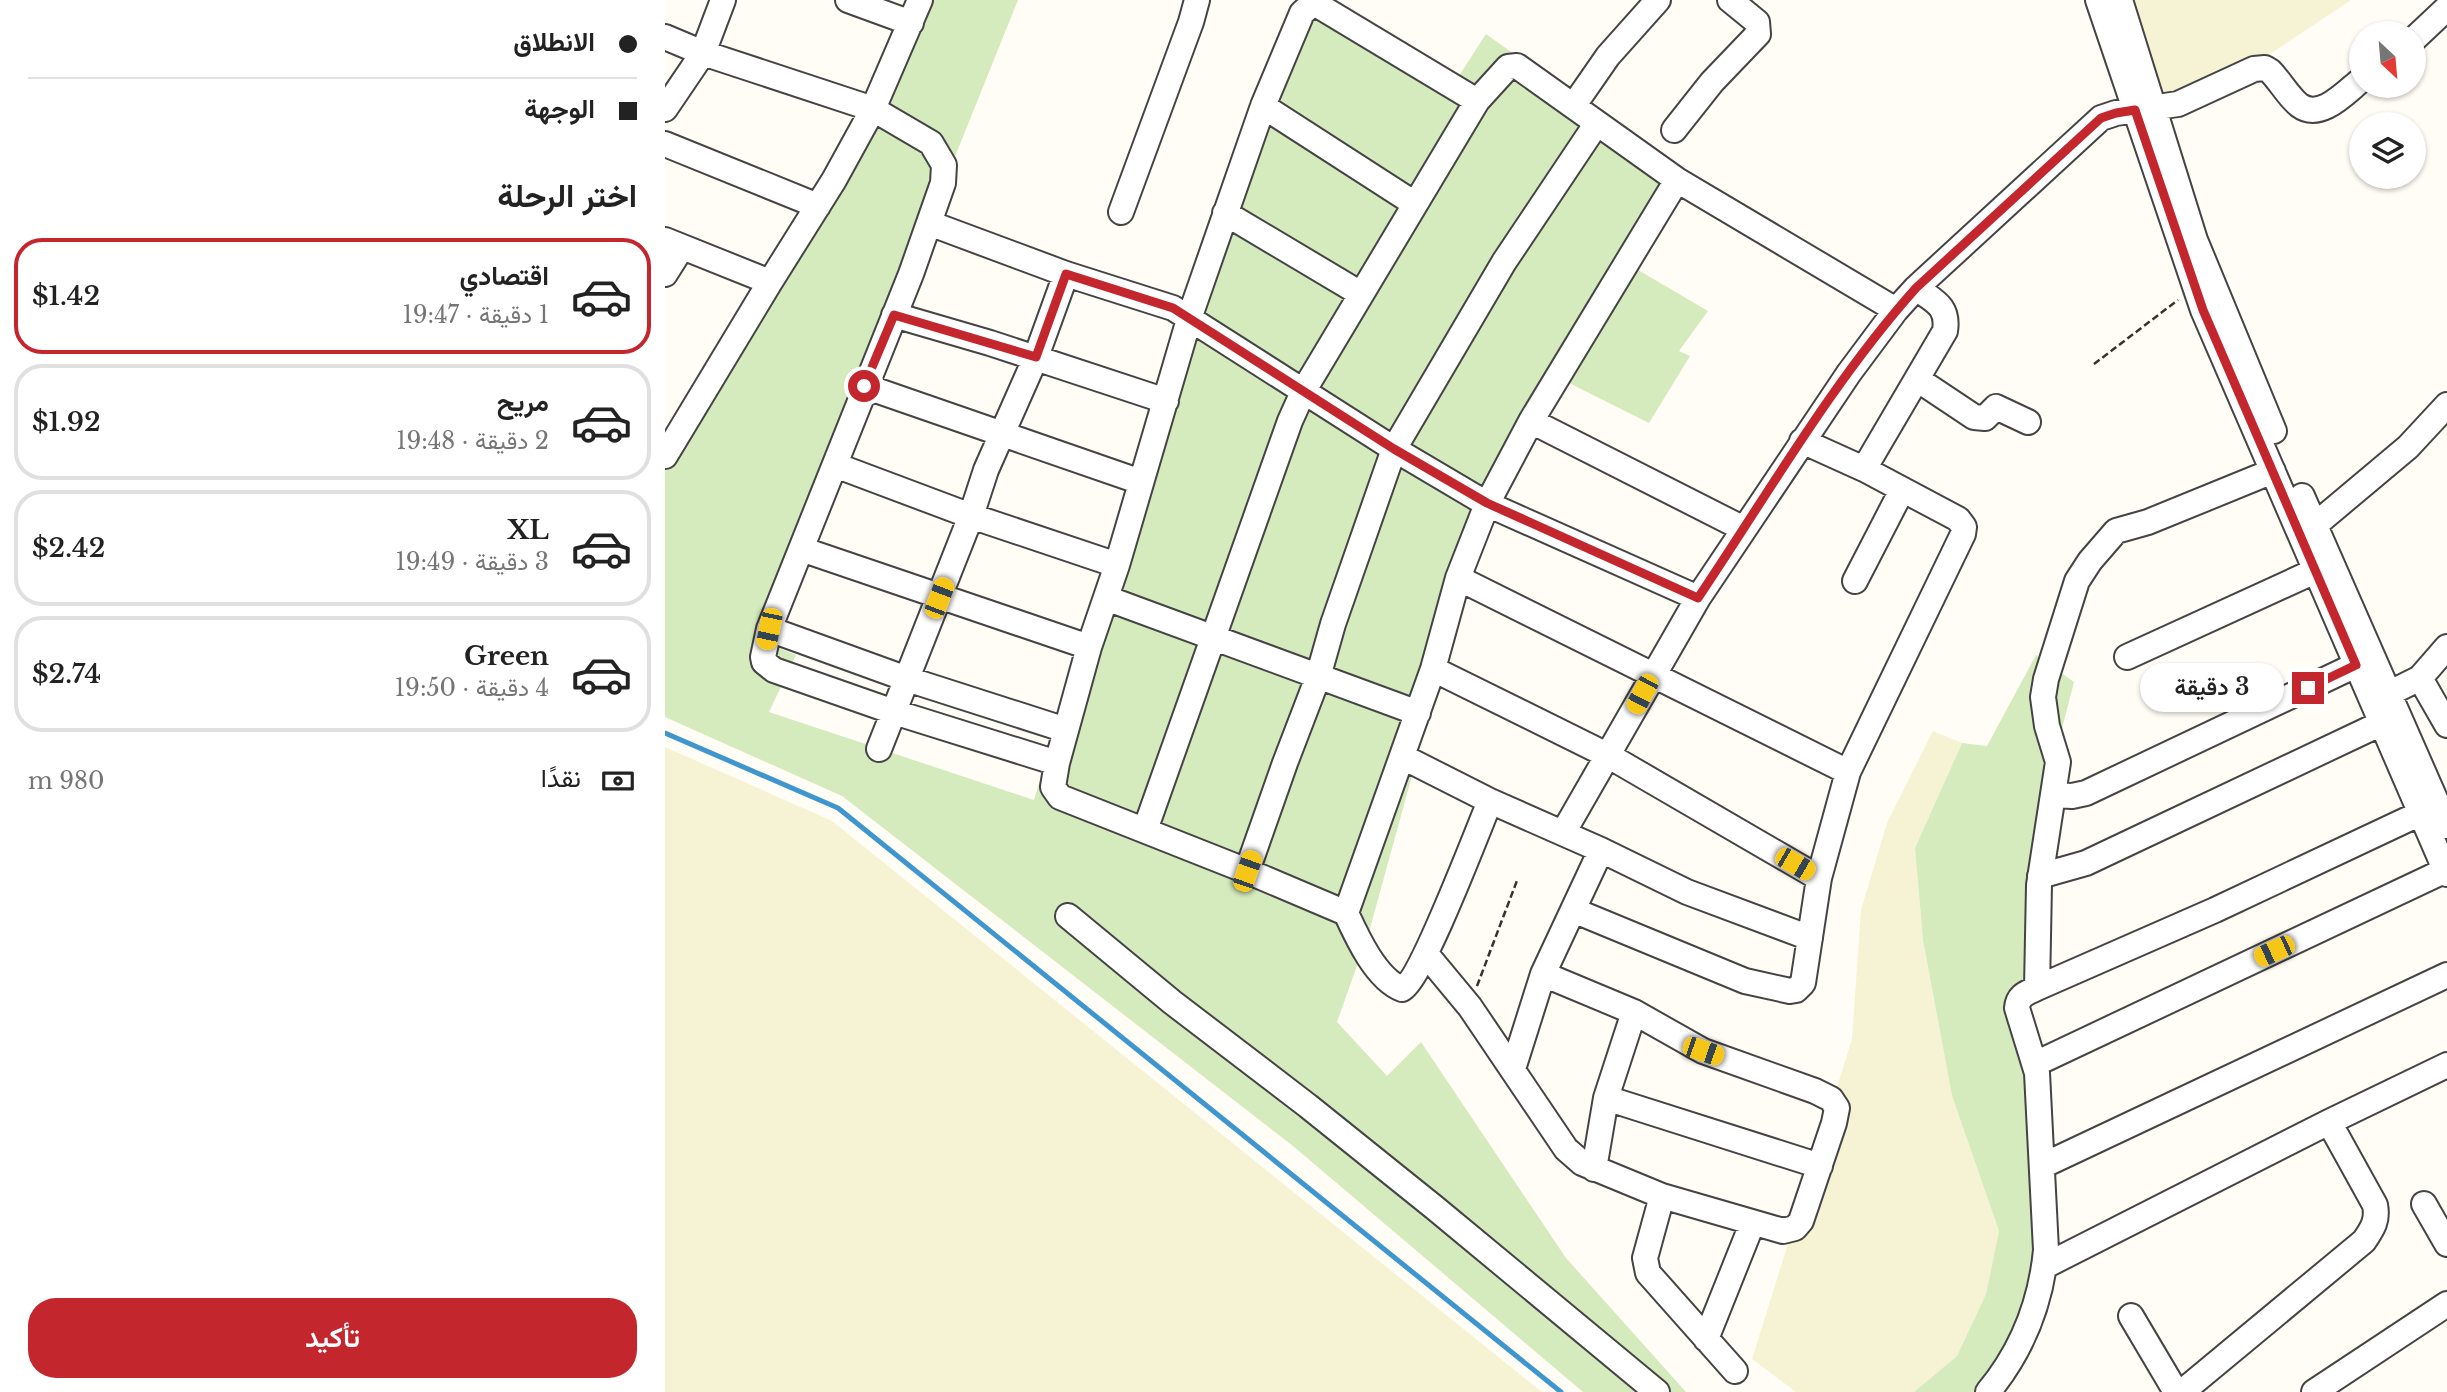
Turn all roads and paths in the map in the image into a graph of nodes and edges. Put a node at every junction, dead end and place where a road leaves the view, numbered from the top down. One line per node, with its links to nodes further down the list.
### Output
1 (723, 0): 14 (street)
2 (848, 0): 11 (street)
3 (920, 0): 11 (street)
4 (1197, 0): 28 (street)
5 (1658, 0): 17 (street)
6 (1730, 0): 23 (street)
7 (2098, 0): 21 (street)
8 (2120, 0): 21 (street)
9 (1320, 3): 16 (street); 18 (street)
10 (2447, 9): 12 (street)
11 (911, 23): 20 (street)
12 (2426, 28)
13 (665, 37): 14 (street)
14 (703, 53): 19 (street); 20 (street)
15 (2349, 89): 21 (street)
16 (1477, 101): 17 (street); 26 (street)
17 (1574, 105): 22 (street)
18 (1263, 106): 26 (street); 29 (street)
19 (665, 109)
20 (873, 109): 27 (street); 30 (street)
21 (2145, 109): 35 (street); 36 (street); 61 (street)
22 (1597, 122): 25 (street); 52 (street)
23 (1674, 130)
24 (665, 145): 27 (street)
25 (1677, 180): 38 (street); 48 (street)
26 (1415, 204): 37 (street)
27 (818, 206): 34 (street)
28 (1121, 212)
29 (1225, 213): 37 (street); 40 (street)
30 (929, 223): 33 (street); 39 (street)
31 (673, 243): 32 (street); 34 (street)
32 (665, 274)
33 (1066, 274): 40 (street); 41 (street)
34 (769, 282): 53 (street)
35 (2194, 287): 42 (path); 56 (street)
36 (1916, 288): 38 (street); 43 (street)
37 (1361, 294): 45 (street)
38 (1896, 310): 51 (street)
39 (894, 315): 41 (street); 44 (street)
40 (1190, 317): 45 (street); 46 (street)
41 (1036, 357): 46 (street); 50 (street)
42 (2094, 364)
43 (1917, 379): 49 (street); 55 (street)
44 (864, 386): 50 (street); 54 (street)
45 (1304, 390): 52 (street); 72 (street)
46 (1166, 401): 57 (street)
47 (2447, 405): 61 (street)
48 (1531, 421): 59 (street); 62 (street)
49 (2028, 422)
50 (1003, 434): 57 (street); 60 (street)
51 (1802, 441): 55 (street); 62 (street)
52 (1394, 449): 59 (street); 79 (street)
53 (665, 456)
54 (835, 465): 60 (street); 63 (street)
55 (1864, 470): 58 (street)
56 (2273, 471): 65 (street); 92 (street)
57 (1141, 482): 64 (street)
58 (1902, 490): 67 (street); 91 (street)
59 (1487, 503): 66 (street); 70 (street)
60 (971, 516): 64 (street); 68 (street)
61 (2315, 525): 82 (street)
62 (1744, 529): 70 (street)
63 (801, 549): 68 (street); 71 (street)
64 (1117, 565): 69 (street)
65 (2315, 570): 75 (street); 76 (street)
66 (1458, 578): 77 (street); 78 (street)
67 (1855, 581)
68 (939, 598): 73 (street); 81 (street)
69 (1106, 598): 72 (street); 73 (street)
70 (1698, 598): 78 (street)
71 (769, 629): 81 (street); 83 (street)
72 (1212, 637): 79 (street); 96 (street)
73 (1089, 647): 86 (street)
74 (2447, 647): 80 (street)
75 (2127, 657)
76 (2356, 665): 82 (street); 92 (street)
77 (1433, 669): 84 (street); 88 (street)
78 (1653, 674): 88 (street); 91 (street)
79 (1318, 677): 84 (street); 99 (street)
80 (2420, 678): 82 (street); 85 (street)
81 (907, 679): 83 (street); 86 (street)
82 (2381, 706): 94 (street); 95 (street); 101 (street)
83 (894, 712): 87 (street); 90 (street)
84 (1418, 713): 89 (street)
85 (2447, 725)
86 (1066, 730): 90 (street)
87 (879, 749)
88 (1609, 756): 97 (street); 103 (street)
89 (1403, 757): 93 (street); 105 (street)
90 (1057, 763): 96 (street)
91 (1848, 772): 103 (street)
92 (2054, 795): 101 (street)
93 (1490, 801): 97 (street); 108 (street)
94 (2421, 814): 100 (street); 111 (street)
95 (2447, 826)
96 (1145, 830): 99 (street)
97 (1563, 833): 98 (street)
98 (1601, 850): 104 (street); 107 (street)
99 (1247, 871): 105 (street)
100 (2446, 872): 114 (street)
101 (2040, 876): 111 (street)
102 (1518, 877): 112 (path)
103 (1819, 878): 107 (street)
104 (1573, 911): 107 (street); 109 (street)
105 (1346, 912): 108 (street)
106 (1068, 916): 131 (street)
107 (1810, 939)
108 (1426, 954): 112 (street)
109 (1542, 974): 113 (street); 116 (street)
110 (2447, 975): 120 (street)
111 (2037, 988): 114 (street)
112 (1469, 1007): 116 (street)
113 (1634, 1012): 117 (street); 119 (street)
114 (2035, 1063): 120 (street)
115 (2447, 1065): 118 (street)
116 (1513, 1069): 121 (street)
117 (1606, 1098): 119 (street); 121 (street)
118 (2329, 1122): 126 (street); 134 (street)
119 (1820, 1166): 124 (street)
120 (2042, 1166): 126 (street)
121 (1594, 1169): 122 (street)
122 (1662, 1196): 124 (street); 129 (street)
123 (2424, 1204): 125 (street)
124 (1752, 1224): 129 (street)
125 (2447, 1244)
126 (2045, 1266): 132 (street)
127 (2447, 1304): 135 (street)
128 (2131, 1316): 133 (street)
129 (1706, 1339): 130 (street)
130 (1735, 1371)
131 (1657, 1392)
132 (1988, 1392)
133 (2176, 1392)
134 (2182, 1392)
135 (2314, 1392)

